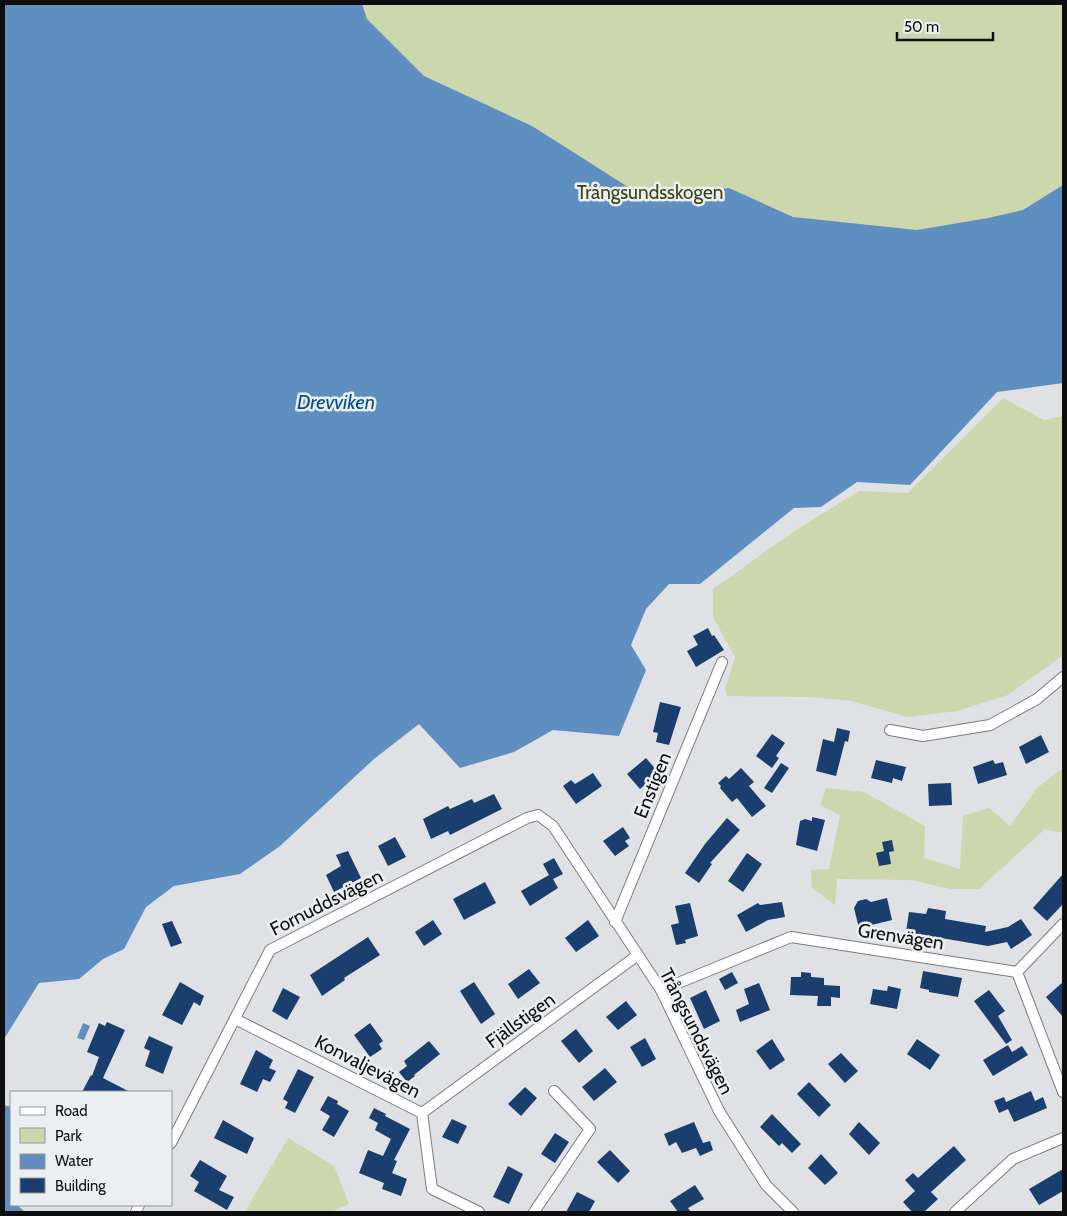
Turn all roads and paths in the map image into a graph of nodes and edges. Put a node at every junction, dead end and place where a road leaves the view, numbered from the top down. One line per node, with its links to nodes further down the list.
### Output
1 (722, 662): 5 (street, Enstigen)
2 (1063, 677): 3 (street)
3 (890, 730)
4 (538, 815): 5 (street, Trångsundsvägen); 10 (street, Fornuddsvägen)
5 (616, 922): 7 (street, Trångsundsvägen)
6 (1063, 924): 8 (street)
7 (638, 955): 9 (street, Trångsundsvägen); 13 (street, Fjällstigen)
8 (1018, 972): 9 (street, Grenvägen); 12 (street)
9 (661, 990): 18 (street, Trångsundsvägen)
10 (235, 1019): 13 (street, Konvaljevägen); 15 (street, Fornuddsvägen)
11 (554, 1091): 17 (street)
12 (1063, 1092)
13 (422, 1113): 16 (street, Konvaljevägen)
14 (1063, 1138): 19 (street)
15 (172, 1141)
16 (480, 1212)
17 (534, 1212)
18 (793, 1212)
19 (955, 1212)

